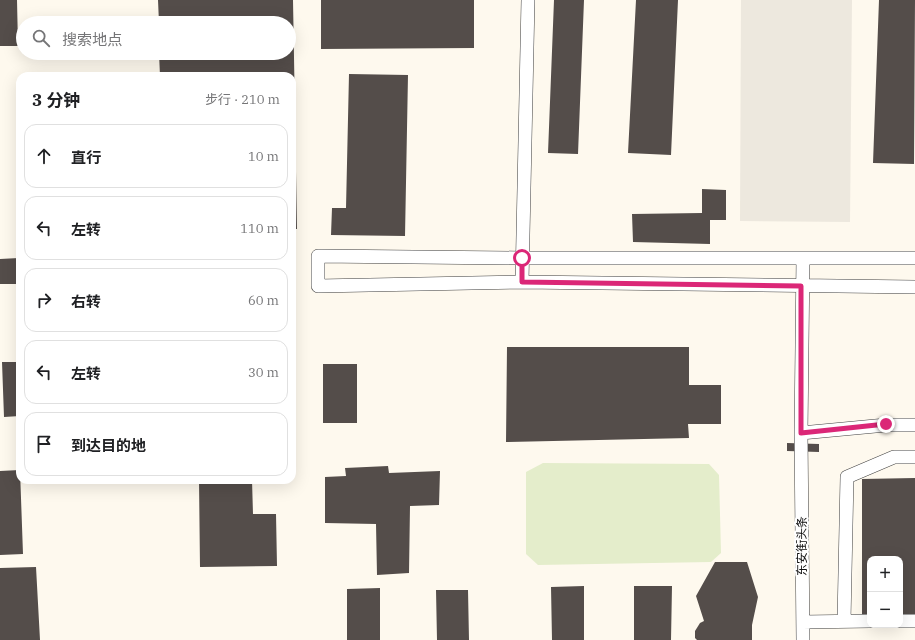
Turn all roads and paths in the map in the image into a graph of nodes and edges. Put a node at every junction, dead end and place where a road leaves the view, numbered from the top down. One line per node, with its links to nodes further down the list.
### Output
1 (528, 0): 2 (street)
2 (522, 258): 3 (street); 5 (street); 5 (street)
3 (802, 258): 4 (street); 6 (street, 东安街头条)
4 (915, 258)
5 (522, 282): 6 (street)
6 (801, 286): 7 (street); 9 (street, 东安街头条)
7 (915, 288)
8 (915, 425): 9 (street)
9 (801, 433): 14 (street, 东安街头条)
10 (915, 457): 15 (street)
11 (867, 621): 15 (street)
12 (903, 621): 13 (street)
13 (915, 621)
14 (802, 622): 15 (street); 16 (street, 东安街头条)
15 (844, 622)
16 (803, 640)

